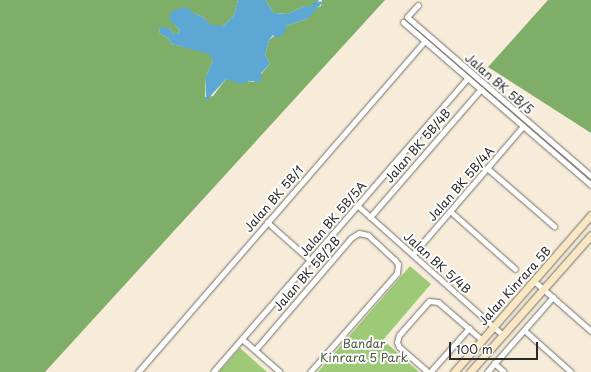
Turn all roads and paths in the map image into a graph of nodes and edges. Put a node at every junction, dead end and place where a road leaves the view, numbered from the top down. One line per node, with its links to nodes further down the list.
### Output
1 (418, 5): 8 (street, Jalan BK 5B/5)
2 (403, 22): 3 (street, Jalan BK 5B/5)
3 (425, 41): 4 (street, Jalan BK 5B/5); 14 (street, Jalan BK 5B/1)
4 (468, 78): 5 (street, Jalan BK 5B/5); 10 (street, Jalan BK 5B/5A)
5 (481, 89): 6 (street, Jalan BK 5B/5); 13 (street, Jalan BK 5B/4B)
6 (523, 126): 7 (street, Jalan BK 5B/4A); 9 (street, Jalan BK 5B/5)
7 (488, 168): 11 (street, Jalan BK 5B/4A); 15 (street)
8 (591, 176)
9 (591, 185)
10 (358, 206): 13 (street, Jalan BK 5/4B); 18 (street, Jalan BK 5B/5A)
11 (450, 211): 17 (street, Jalan BK 5B/4A); 19 (street)
12 (591, 215): 20 (street, Jalan Kinrara 5B)
13 (370, 217): 17 (street, Jalan BK 5/4B)
14 (267, 222): 18 (street); 32 (street, Jalan BK 5B/1)
15 (554, 226)
16 (591, 235): 21 (street, Jalan Kinrara 5B)
17 (413, 254): 23 (street, Jalan BK 5/4B)
18 (310, 260): 28 (street, Jalan BK 5B/5A)
19 (515, 269)
20 (534, 281): 21 (street); 23 (street, Jalan Kinrara 5B)
21 (543, 289): 22 (street); 27 (street, Jalan Kinrara 5B)
22 (552, 297): 25 (street); 26 (street)
23 (493, 326): 27 (street, Jalan BK 5/4B); 29 (street, Jalan Kinrara 5B)
24 (469, 328): 29 (street); 36 (street); 36 (street)
25 (524, 330): 31 (street); 41 (street)
26 (591, 331)
27 (503, 335): 38 (street, Jalan Kinrara 5B)
28 (242, 339): 30 (street); 33 (street, Jalan BK 5B/5A)
29 (482, 340): 37 (street, Jalan Kinrara 5B)
30 (255, 350): 34 (street); 35 (street, Jalan BK 5B/2B)
31 (494, 364): 39 (street); 40 (street)
32 (138, 372)
33 (213, 372)
34 (280, 372)
35 (310, 372)
36 (429, 372)
37 (454, 372)
38 (470, 372)
39 (487, 372)
40 (504, 372)
41 (571, 372)

